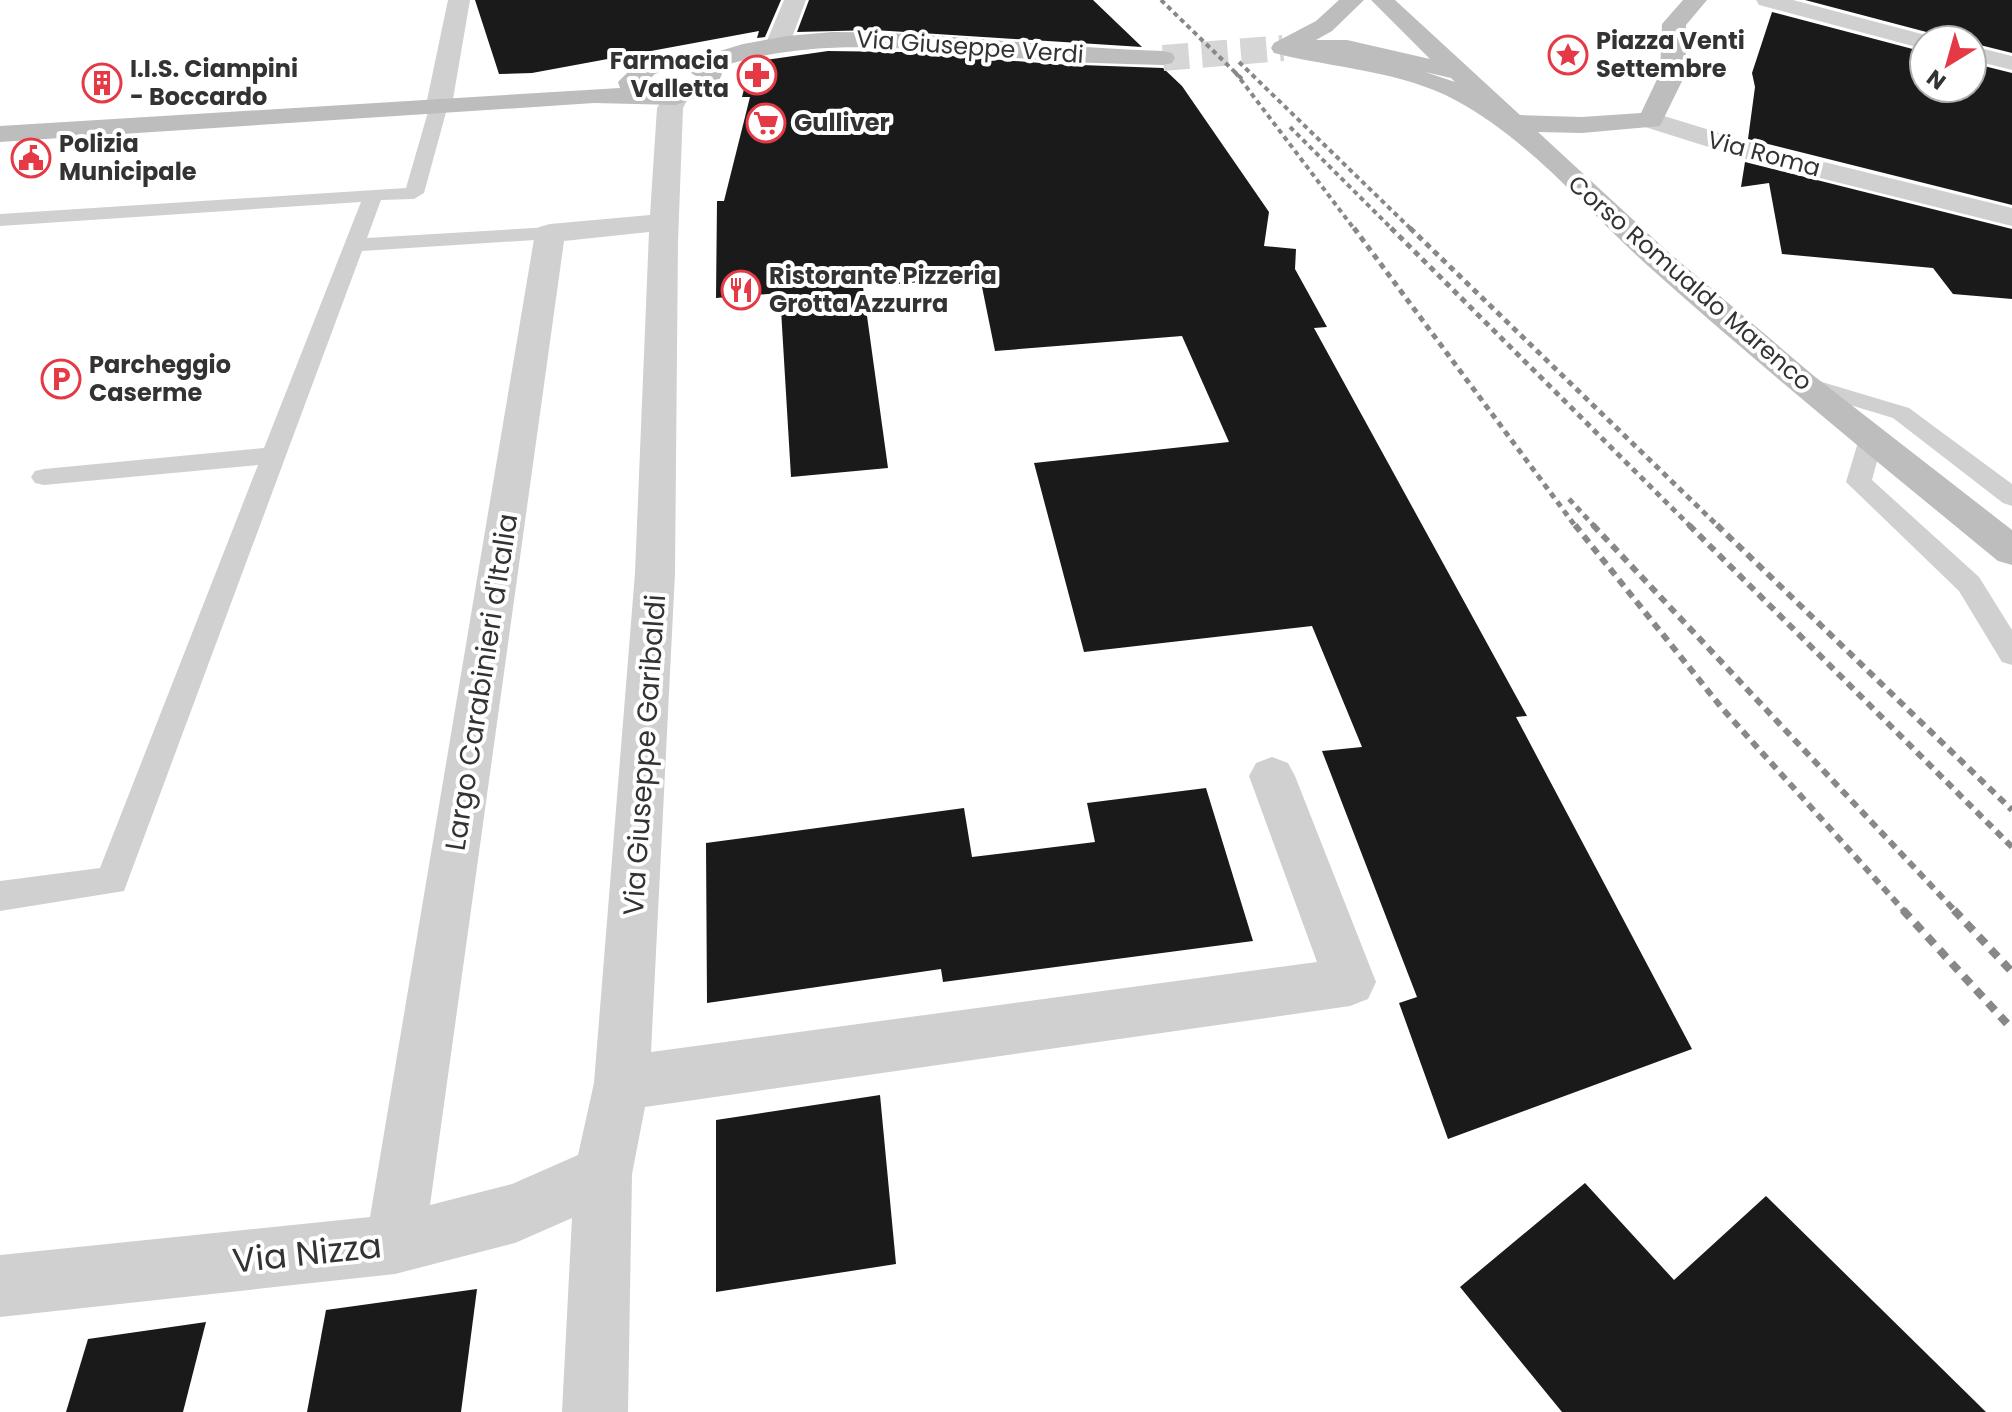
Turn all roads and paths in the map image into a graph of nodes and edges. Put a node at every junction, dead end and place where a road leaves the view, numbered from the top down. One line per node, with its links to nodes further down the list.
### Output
1 (459, 0): 15 (street)
2 (795, 0): 7 (street)
3 (1353, 0): 9 (street)
4 (1382, 0): 13 (street, Corso Romualdo Marenco)
5 (1696, 0): 16 (street)
6 (1767, 0): 8 (street)
7 (780, 37): 11 (street, Via Giuseppe Verdi); 14 (street, Via Giuseppe Verdi)
8 (1908, 38)
9 (1283, 48): 13 (street); 17 (street)
10 (1988, 57): 12 (street)
11 (1163, 58)
12 (2012, 63)
13 (1462, 74): 17 (street, Corso Romualdo Marenco)
14 (662, 83): 15 (street, Via Giuseppe Verdi); 22 (street, Via Giuseppe Garibaldi)
15 (439, 105): 18 (street, Via Giuseppe Verdi); 19 (lane)
16 (1651, 120): 17 (street, Via Roma); 20 (street, Via Roma)
17 (1512, 123): 25 (street, Corso Romualdo Marenco)
18 (0, 134)
19 (373, 195): 21 (lane); 24 (lane)
20 (2012, 217)
21 (0, 220)
22 (664, 222): 23 (street); 34 (street, Via Giuseppe Garibaldi)
23 (550, 233): 24 (lane); 36 (street, Largo Carabinieri d'Italia)
24 (354, 245): 27 (lane)
25 (1802, 383): 26 (street, Corso Romualdo Marenco); 29 (lane)
26 (1871, 439): 30 (street, Corso Romualdo Marenco); 31 (lane)
27 (276, 455): 28 (lane); 33 (lane)
28 (44, 477)
29 (2012, 497)
30 (2012, 551)
31 (2012, 654)
32 (1272, 776): 34 (street)
33 (0, 896)
34 (622, 1083): 35 (street, Via Giuseppe Garibaldi)
35 (603, 1174): 36 (street, Via Nizza); 38 (street, Via Giuseppe Garibaldi)
36 (395, 1244): 37 (street, Via Nizza)
37 (0, 1286)
38 (595, 1412)

